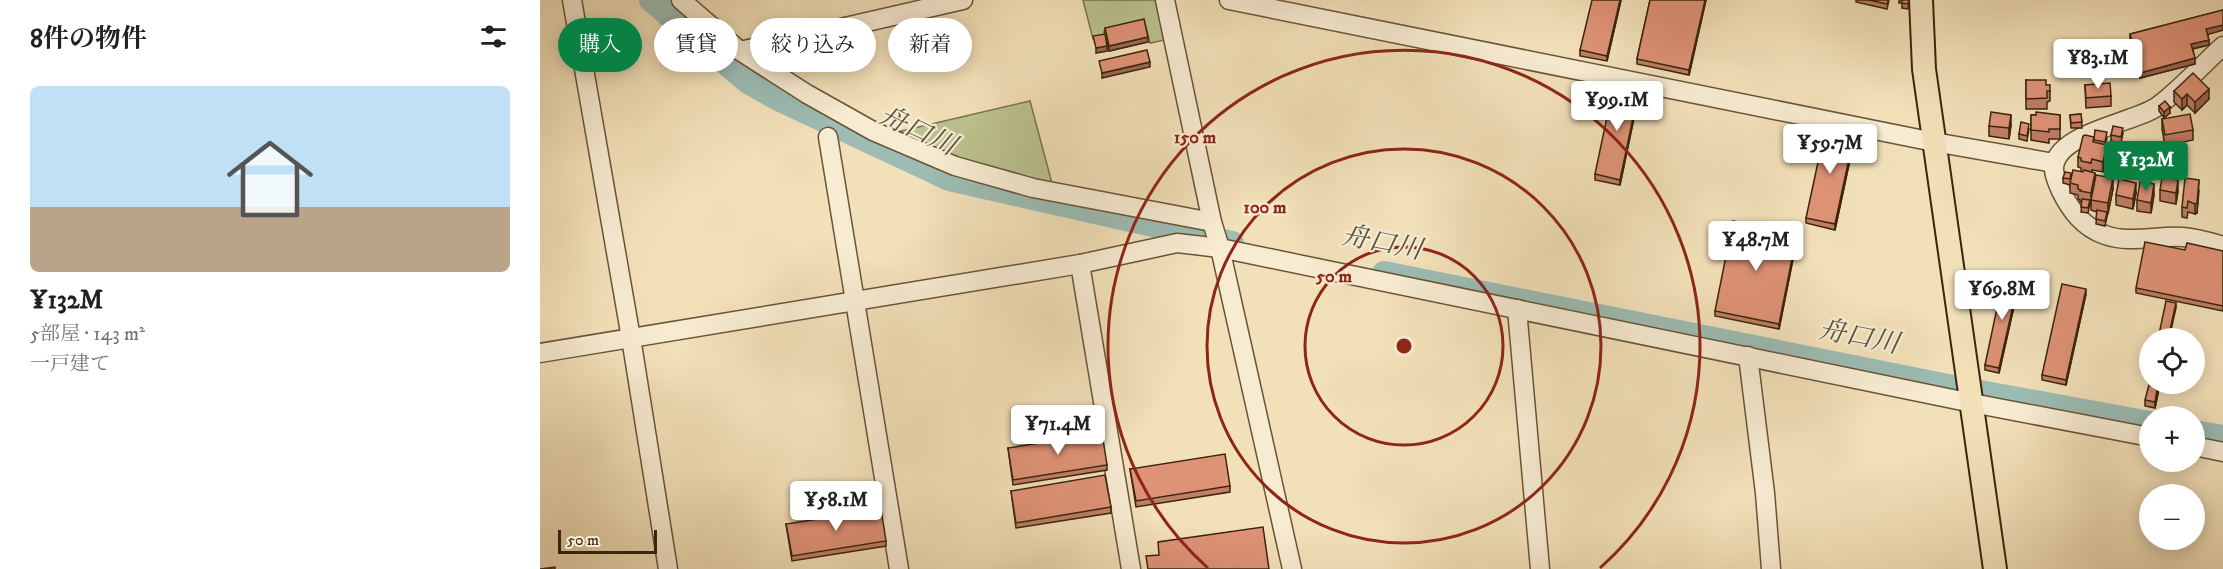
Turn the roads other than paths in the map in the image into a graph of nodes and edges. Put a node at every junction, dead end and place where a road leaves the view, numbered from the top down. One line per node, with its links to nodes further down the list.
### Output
1 (572, 0): 18 (street)
2 (681, 0): 8 (street)
3 (963, 0): 8 (street)
4 (1165, 0): 12 (street)
5 (1229, 0): 10 (street)
6 (1921, 0): 10 (main road)
7 (2223, 46): 11 (street)
8 (740, 51): 12 (street)
9 (828, 137): 16 (street)
10 (1934, 142): 11 (street); 21 (main road)
11 (2054, 163): 13 (street)
12 (1212, 222): 14 (street)
13 (2223, 246)
14 (1220, 248): 15 (street); 17 (street); 28 (street)
15 (1080, 264): 16 (street); 27 (street)
16 (855, 300): 18 (street); 26 (street)
17 (1517, 309): 20 (street); 29 (street)
18 (631, 338): 19 (street); 25 (street)
19 (540, 353)
20 (1748, 356): 21 (street); 30 (street)
21 (1971, 393): 22 (street); 31 (main road)
22 (2139, 434)
23 (2205, 448): 24 (street)
24 (2223, 452)
25 (668, 569)
26 (899, 569)
27 (1131, 569)
28 (1292, 569)
29 (1540, 569)
30 (1771, 569)
31 (1995, 569)

